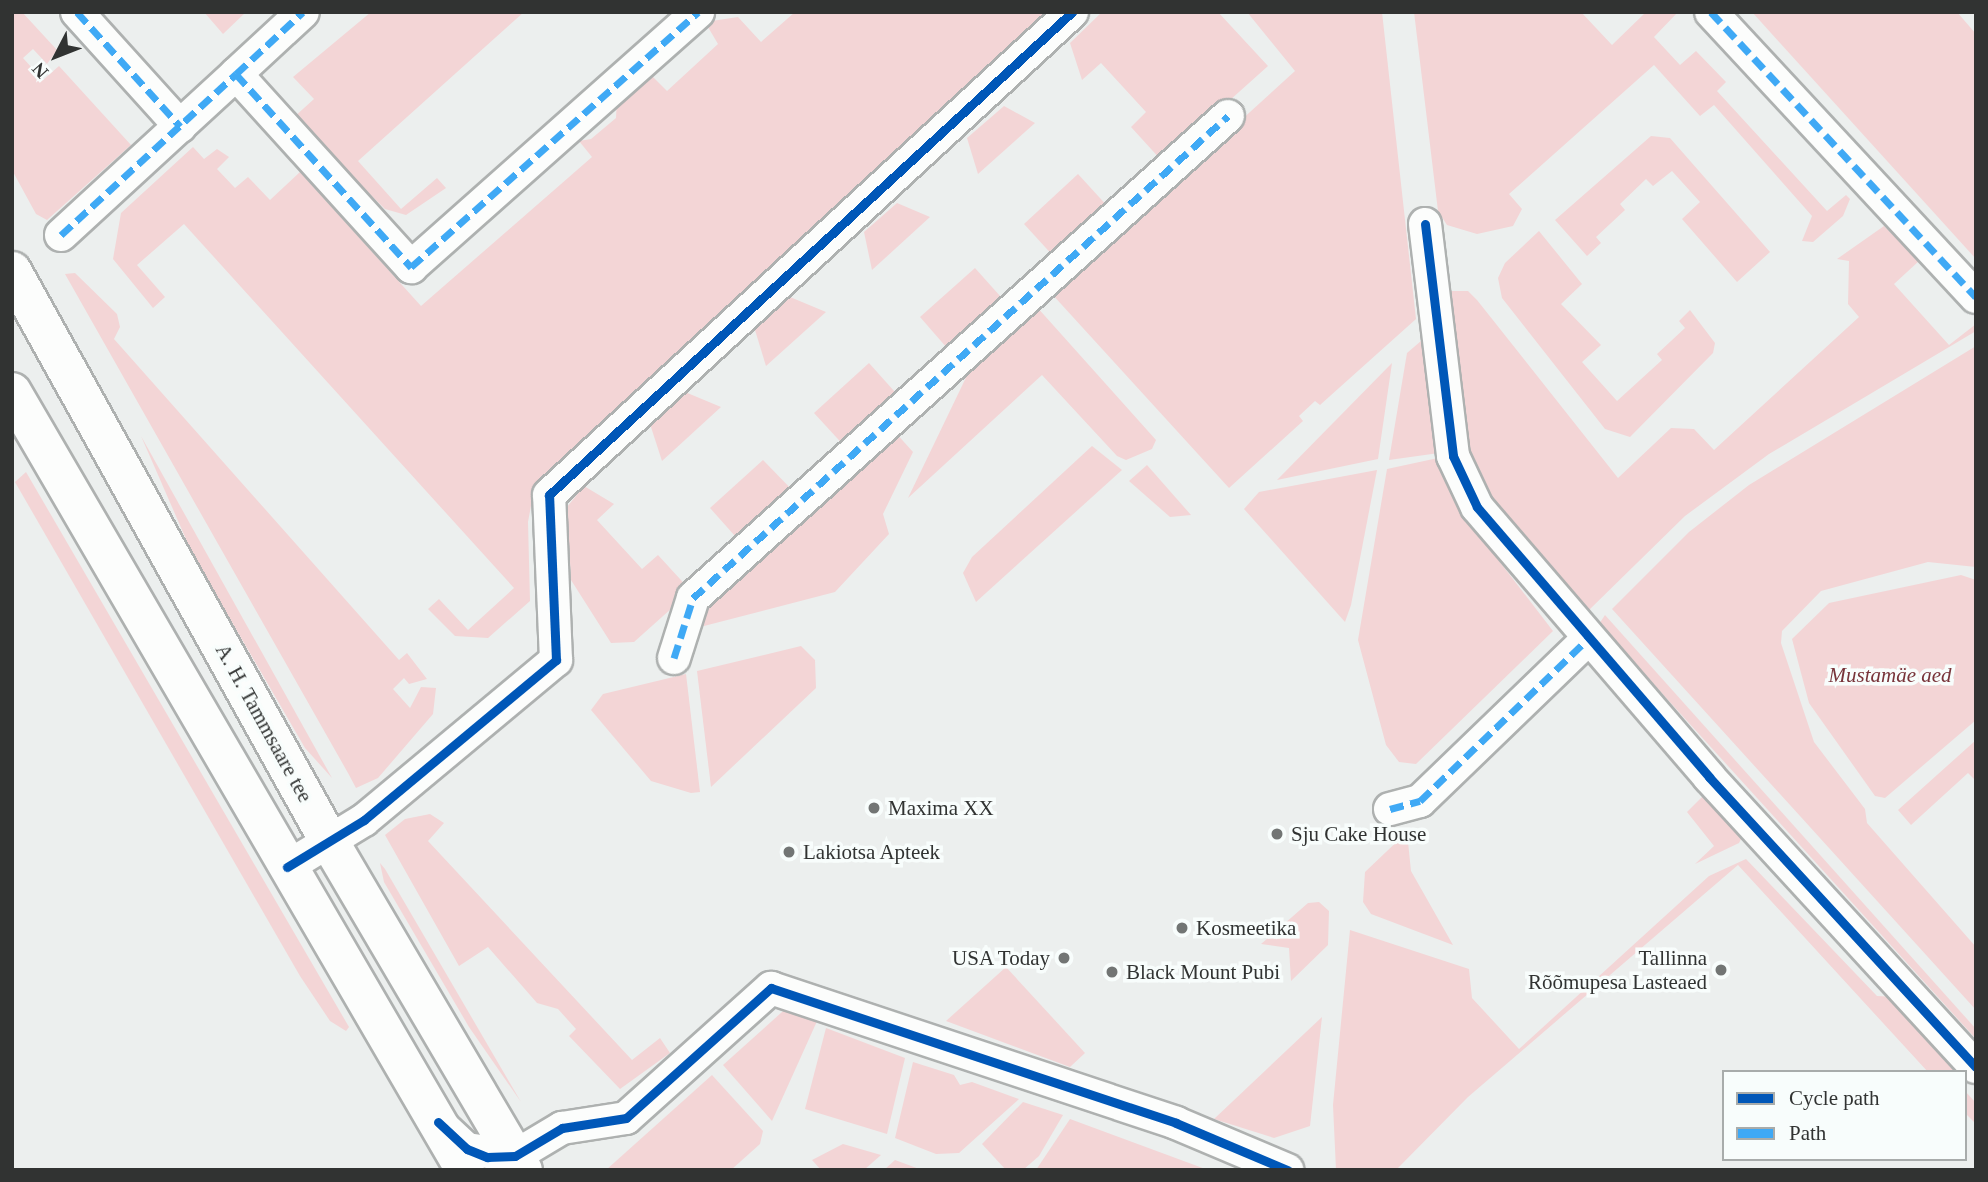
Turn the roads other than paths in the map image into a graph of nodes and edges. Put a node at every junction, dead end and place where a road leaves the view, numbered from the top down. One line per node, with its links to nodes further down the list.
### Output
1 (77, 12): 8 (street)
2 (303, 12): 6 (street)
3 (698, 12): 6 (street)
4 (1072, 12): 17 (street)
5 (1711, 12): 12 (street)
6 (236, 74): 8 (street)
7 (1228, 116): 15 (street)
8 (180, 126): 10 (street)
9 (1425, 224): 14 (street)
10 (61, 235)
11 (12, 271): 17 (main road, A. H. Tammsaare tee)
12 (1976, 297)
13 (12, 392): 18 (main road)
14 (1588, 639): 16 (street); 19 (street)
15 (674, 657)
16 (1390, 809)
17 (329, 841): 18 (street); 21 (main road, A. H. Tammsaare tee)
18 (287, 867): 20 (main road)
19 (1976, 1067)
20 (438, 1122): 21 (street); 22 (main road)
21 (519, 1163): 23 (street)
22 (465, 1170)
23 (1287, 1170)

